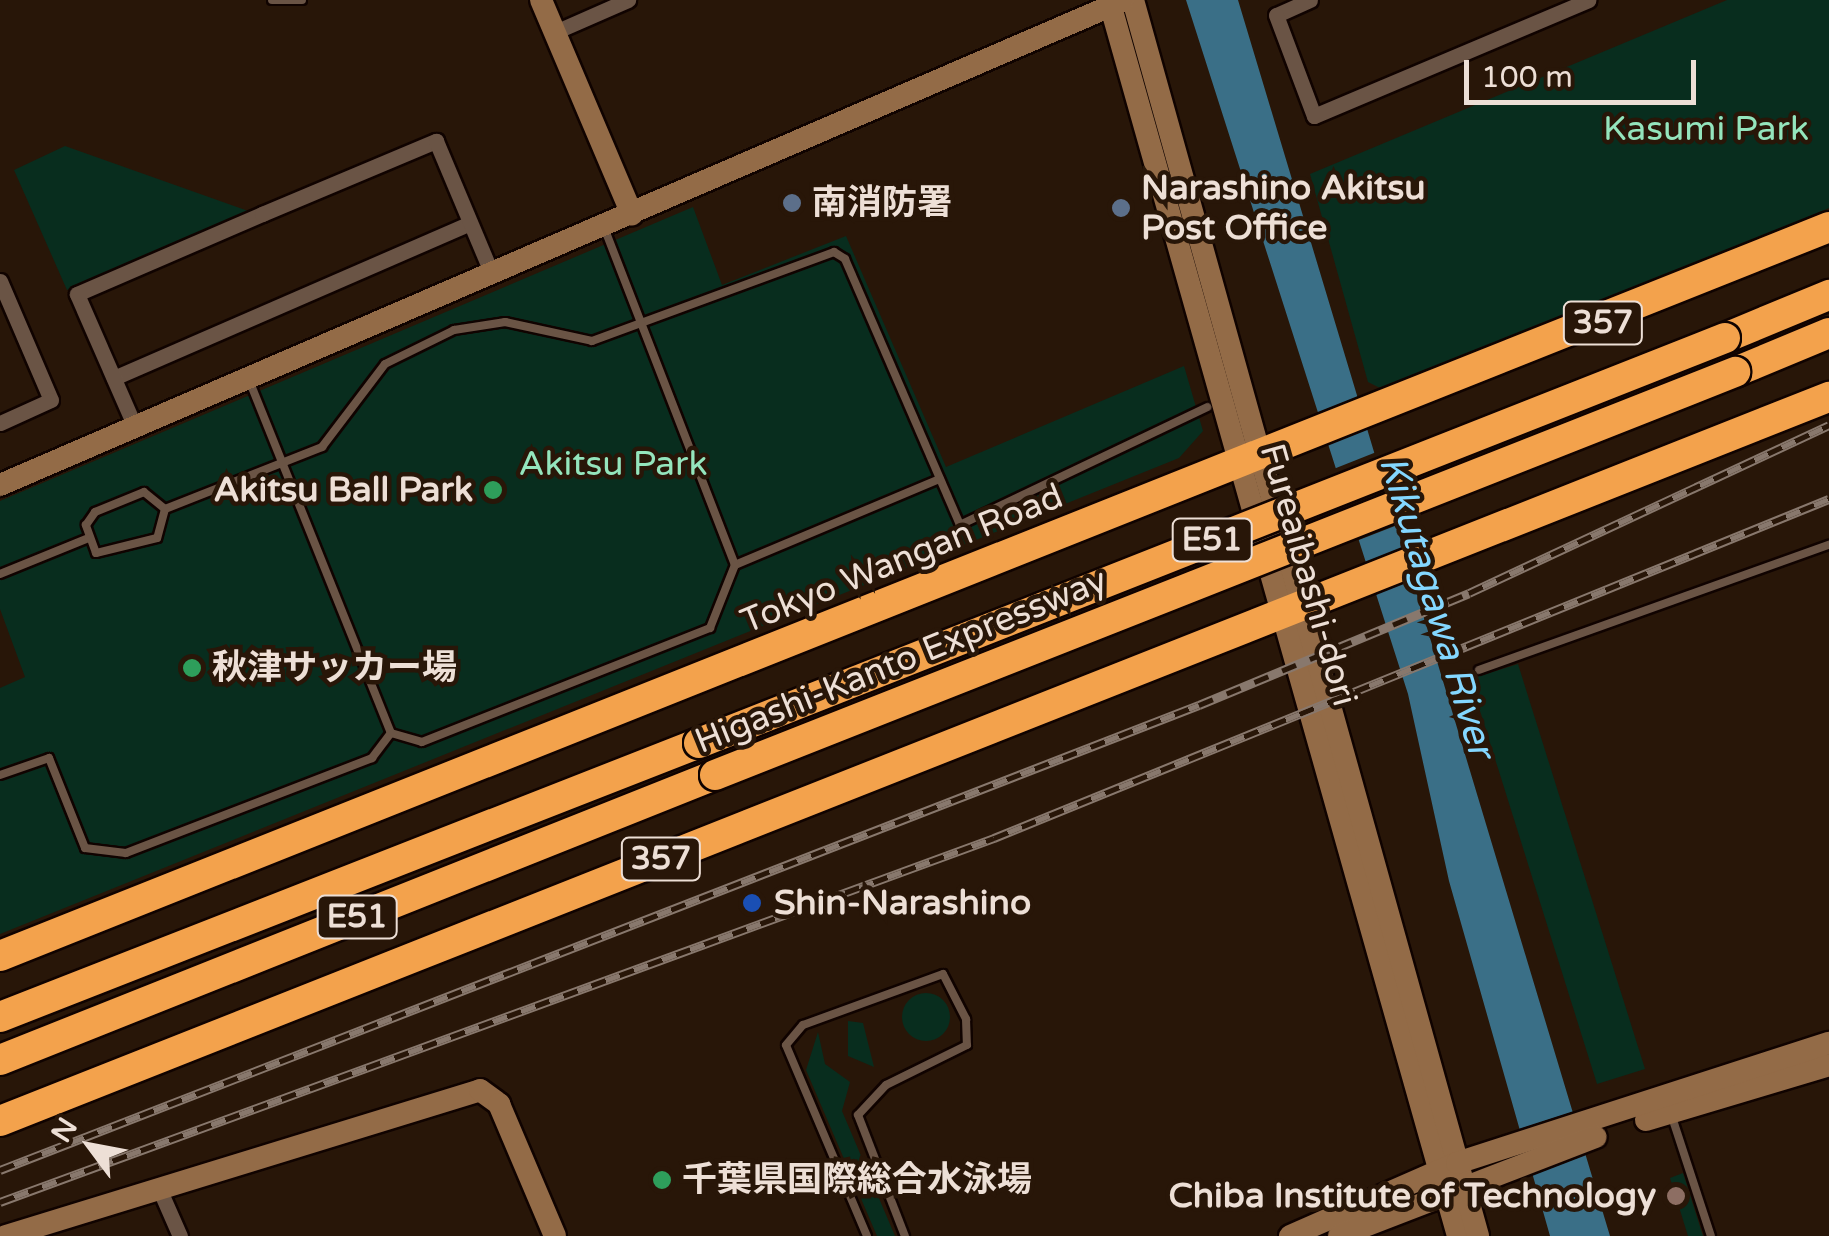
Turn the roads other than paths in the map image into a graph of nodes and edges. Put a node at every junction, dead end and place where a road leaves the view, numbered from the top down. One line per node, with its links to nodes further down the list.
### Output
1 (272, 0): 2 (lane)
2 (302, 0)
3 (541, 0): 8 (street)
4 (628, 0): 8 (street)
5 (1310, 0): 6 (street)
6 (1586, 0)
7 (1120, 2): 9 (street); 25 (street, Fureaibashi-dori)
8 (555, 32): 9 (street)
9 (632, 214): 11 (street)
10 (469, 224): 13 (street); 19 (street); 19 (street)
11 (603, 226): 13 (street); 16 (lane)
12 (1829, 227): 25 (highway, Tokyo Wangan Road / 357)
13 (492, 274): 18 (street)
14 (0, 281): 22 (street)
15 (1829, 295): 38 (highway, Higashi-Kanto Expressway / E51, bridge)
16 (640, 325): 24 (lane); 26 (lane); 31 (lane)
17 (1829, 334): 40 (highway, Higashi-Kanto Expressway / E51, bridge)
18 (248, 377): 23 (street); 24 (lane)
19 (114, 378): 23 (street)
20 (1829, 397): 33 (highway, 357)
21 (1207, 407): 26 (lane)
22 (0, 423)
23 (135, 427): 27 (street)
24 (285, 462): 28 (lane); 35 (lane)
25 (1249, 463): 33 (street, Fureaibashi-dori); 37 (highway, Tokyo Wangan Road / 357)
26 (940, 479): 31 (lane)
27 (0, 485)
28 (165, 509): 29 (lane); 29 (lane)
29 (86, 539): 32 (lane)
30 (1829, 546): 34 (lane)
31 (735, 565): 35 (lane)
32 (0, 574)
33 (1301, 606): 43 (highway, 357); 45 (street, Fureaibashi-dori)
34 (1479, 670)
35 (391, 732): 36 (lane)
36 (0, 775)
37 (0, 956)
38 (0, 1017)
39 (1829, 1043): 44 (street)
40 (0, 1060)
41 (1829, 1065): 42 (street)
42 (1671, 1112): 44 (street); 56 (lane)
43 (0, 1121)
44 (1604, 1126): 45 (street)
45 (1451, 1176): 52 (street); 53 (street); 54 (street); 55 (street)
46 (158, 1186): 47 (street); 48 (street); 49 (street)
47 (6, 1236)
48 (180, 1236)
49 (555, 1236)
50 (867, 1236): 51 (lane)
51 (905, 1236)
52 (1290, 1236)
53 (1340, 1236)
54 (1458, 1236)
55 (1478, 1236)
56 (1711, 1236)

